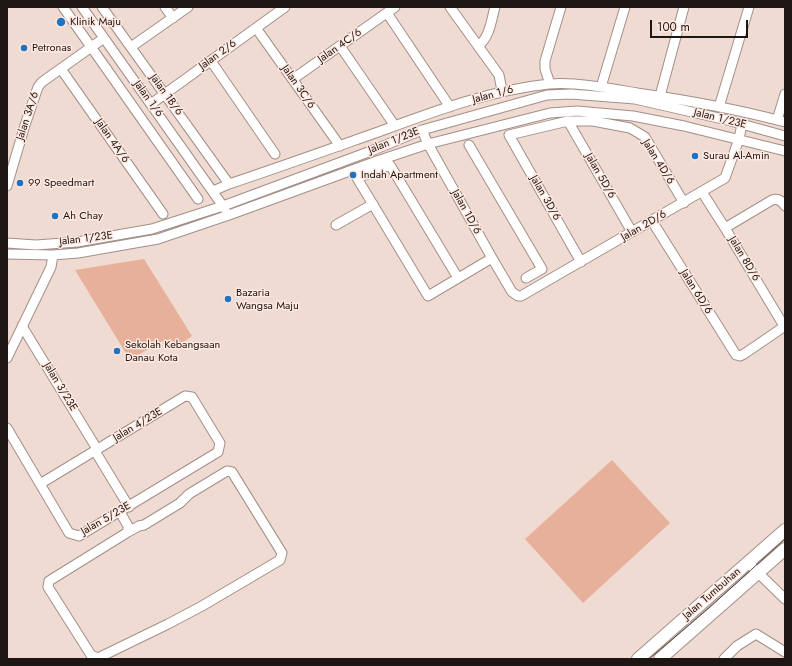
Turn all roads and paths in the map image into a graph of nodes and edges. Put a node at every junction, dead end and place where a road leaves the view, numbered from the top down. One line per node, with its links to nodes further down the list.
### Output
1 (63, 7): 21 (street)
2 (82, 7): 17 (street, Jalan 1/6)
3 (102, 7): 20 (street, Jalan 1B/6)
4 (165, 7): 15 (street)
5 (188, 7): 15 (street)
6 (285, 7): 16 (street, Jalan 2/6)
7 (395, 7): 14 (street, Jalan 4C/6)
8 (450, 7): 19 (street)
9 (495, 7): 19 (street)
10 (560, 7): 25 (street)
11 (625, 7): 26 (street)
12 (684, 7): 30 (street)
13 (749, 7): 33 (street)
14 (387, 13): 18 (street, Jalan 4C/6); 32 (street)
15 (173, 18): 20 (street)
16 (256, 28): 22 (street, Jalan 2/6); 24 (street, Jalan 3C/6)
17 (104, 38): 21 (street, Jalan 3A/6); 31 (street, Jalan 1/6)
18 (340, 46): 24 (street, Jalan 4C/6); 37 (street)
19 (478, 46): 27 (street)
20 (131, 47): 28 (street, Jalan 1B/6)
21 (91, 48): 23 (street, Jalan 3A/6); 51 (street)
22 (210, 61): 28 (street, Jalan 2/6); 46 (street)
23 (61, 69): 48 (street, Jalan 3A/6); 56 (street, Jalan 4A/6)
24 (293, 79): 44 (street, Jalan 3C/6)
25 (550, 84): 26 (street, Jalan 1/6); 27 (street, Jalan 1/6)
26 (601, 87): 30 (street, Jalan 1/6)
27 (502, 92): 32 (street, Jalan 1/6)
28 (165, 94): 31 (street, Jalan 2/6); 47 (street, Jalan 1B/6)
29 (785, 94): 35 (street)
30 (660, 96): 33 (street, Jalan 1/6)
31 (151, 104): 49 (street, Jalan 1/6)
32 (450, 107): 37 (street, Jalan 1/6)
33 (719, 107): 35 (street, Jalan 1/6)
34 (568, 121): 39 (street, Jalan 4D/6); 52 (street, Jalan 4D/6); 61 (street, Jalan 5D/6)
35 (781, 121)
36 (742, 124): 38 (street, Jalan 1/23E); 40 (street, Jalan 1/23E); 41 (street, Jalan 2D/6)
37 (395, 126): 44 (street, Jalan 1/6)
38 (422, 130): 42 (street, Jalan 1D/6); 54 (street, Jalan 1/23E)
39 (509, 135): 66 (street, Jalan 3D/6)
40 (785, 136)
41 (739, 139): 42 (street, Jalan 1/23E); 45 (street, Jalan 1/23E); 50 (street, Jalan 2D/6)
42 (428, 144): 57 (street, Jalan 1/23E); 65 (street, Jalan 1D/6)
43 (469, 145): 68 (street)
44 (340, 146): 47 (street, Jalan 1/6)
45 (785, 152)
46 (275, 154)
47 (229, 184): 49 (street, Jalan 1/6)
48 (7, 186)
49 (213, 191): 54 (street, Jalan 1/6)
50 (702, 192): 52 (street, Jalan 2D/6); 60 (street, Jalan 8D/6)
51 (198, 198)
52 (684, 203): 58 (street, Jalan 2D/6)
53 (373, 204): 59 (street); 67 (street); 67 (street)
54 (223, 206): 57 (street, Jalan 1/6); 62 (street, Jalan 1/23E)
55 (785, 206): 60 (street)
56 (163, 214)
57 (229, 215): 64 (street, Jalan 1/23E)
58 (652, 221): 61 (street, Jalan 2D/6); 71 (street, Jalan 6D/6)
59 (336, 225)
60 (726, 228): 71 (street, Jalan 8D/6)
61 (632, 232): 66 (street, Jalan 2D/6)
62 (7, 243)
63 (7, 254): 64 (street, Jalan 1/23E)
64 (53, 255): 70 (street)
65 (492, 258): 67 (street); 69 (street, Jalan 1D/6)
66 (581, 262): 69 (street, Jalan 2D/6)
67 (458, 278)
68 (526, 278)
69 (512, 292)
70 (22, 326): 72 (street); 75 (street, Jalan 3/23E)
71 (785, 326)
72 (7, 358)
73 (7, 428): 76 (street, Jalan 5/23E)
74 (220, 443): 75 (street, Jalan 4/23E); 77 (street, Jalan 5/23E)
75 (96, 450): 76 (street, Jalan 4/23E); 77 (street, Jalan 3/23E)
76 (40, 484): 77 (street, Jalan 5/23E)
77 (125, 509): 78 (street); 80 (street)
78 (139, 526): 80 (street); 80 (street)
79 (785, 530): 81 (main road, Jalan Tumbuhan)
80 (128, 532)
81 (770, 543): 82 (main road); 83 (main road, Jalan Tumbuhan)
82 (782, 552): 84 (main road, Jalan Tumbuhan)
83 (748, 563): 84 (street); 85 (main road, Jalan Tumbuhan)
84 (759, 573): 86 (main road, Jalan Tumbuhan); 87 (street)
85 (731, 577): 86 (main road); 89 (main road, Jalan Tumbuhan)
86 (742, 588): 90 (main road, Jalan Tumbuhan)
87 (785, 599)
88 (785, 652): 91 (street)
89 (638, 659)
90 (660, 659)
91 (724, 659)

